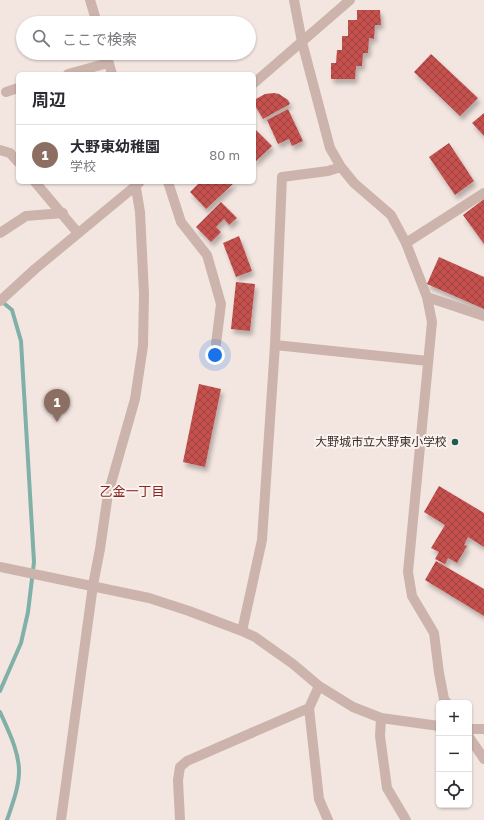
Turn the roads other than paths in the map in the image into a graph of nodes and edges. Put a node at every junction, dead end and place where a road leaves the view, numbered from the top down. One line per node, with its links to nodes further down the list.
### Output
1 (90, 0): 4 (street)
2 (294, 0): 5 (street)
3 (350, 0): 5 (street)
4 (95, 16)
5 (302, 42): 10 (street); 15 (street)
6 (102, 60): 8 (street)
7 (108, 60): 9 (street)
8 (73, 72)
9 (111, 72)
10 (256, 81)
11 (16, 89): 12 (street)
12 (6, 92)
13 (0, 150): 14 (street)
14 (16, 160)
15 (341, 167): 24 (street); 29 (street)
16 (37, 184): 21 (street)
17 (136, 184): 23 (street)
18 (137, 184): 32 (street)
19 (169, 184): 28 (street)
20 (484, 193): 24 (street)
21 (63, 214): 22 (street); 23 (street)
22 (0, 233)
23 (78, 233): 26 (street)
24 (406, 243): 25 (street)
25 (427, 297): 27 (street); 30 (street)
26 (4, 298)
27 (484, 316)
28 (216, 344)
29 (275, 345): 30 (street); 33 (street)
30 (428, 361): 35 (street)
31 (0, 567): 32 (street)
32 (92, 585): 33 (street); 43 (street)
33 (242, 631): 34 (street)
34 (319, 686): 36 (street); 37 (street)
35 (445, 700)
36 (309, 708): 44 (street); 45 (street)
37 (381, 718): 38 (street); 46 (street)
38 (436, 726)
39 (472, 729): 40 (street)
40 (484, 729)
41 (472, 741): 42 (street)
42 (484, 759)
43 (61, 820)
44 (180, 820)
45 (328, 820)
46 (406, 820)

